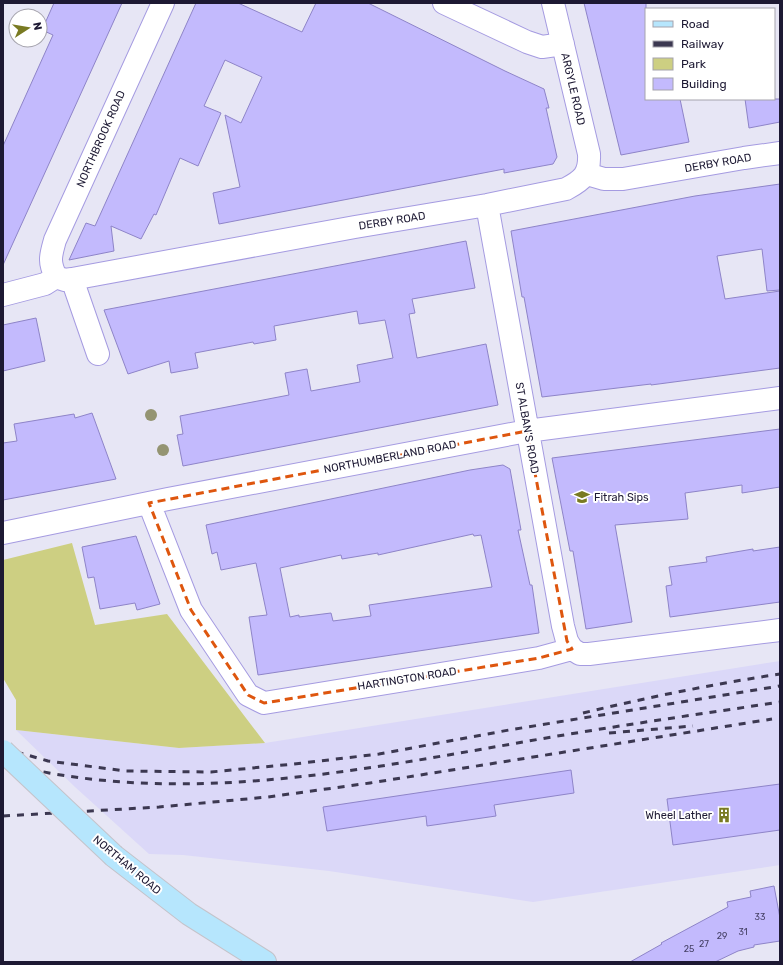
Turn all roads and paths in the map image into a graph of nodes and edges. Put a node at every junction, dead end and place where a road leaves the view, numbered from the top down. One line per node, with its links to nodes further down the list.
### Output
1 (163, 3): 8 (street, NORTHBROOK ROAD)
2 (444, 3): 4 (street)
3 (553, 3): 4 (street, ARGYLE ROAD)
4 (563, 44): 6 (street, ARGYLE ROAD)
5 (780, 153): 6 (street, DERBY ROAD)
6 (587, 174): 7 (street, DERBY ROAD)
7 (487, 205): 8 (street, DERBY ROAD); 12 (street, ST ALBAN'S ROAD)
8 (64, 278): 9 (street, DERBY ROAD); 10 (street, NORTHBROOK ROAD)
9 (3, 295)
10 (98, 354)
11 (780, 398): 12 (street, NORTHUMBERLAND ROAD)
12 (527, 431): 13 (street, NORTHUMBERLAND ROAD); 16 (street, ST ALBAN'S ROAD)
13 (149, 503): 14 (street, NORTHUMBERLAND ROAD); 16 (street, HARTINGTON ROAD)
14 (3, 533)
15 (780, 630): 16 (street)
16 (572, 649)
17 (3, 751): 18 (main road, NORTHAM ROAD, bridge)
18 (265, 962)

